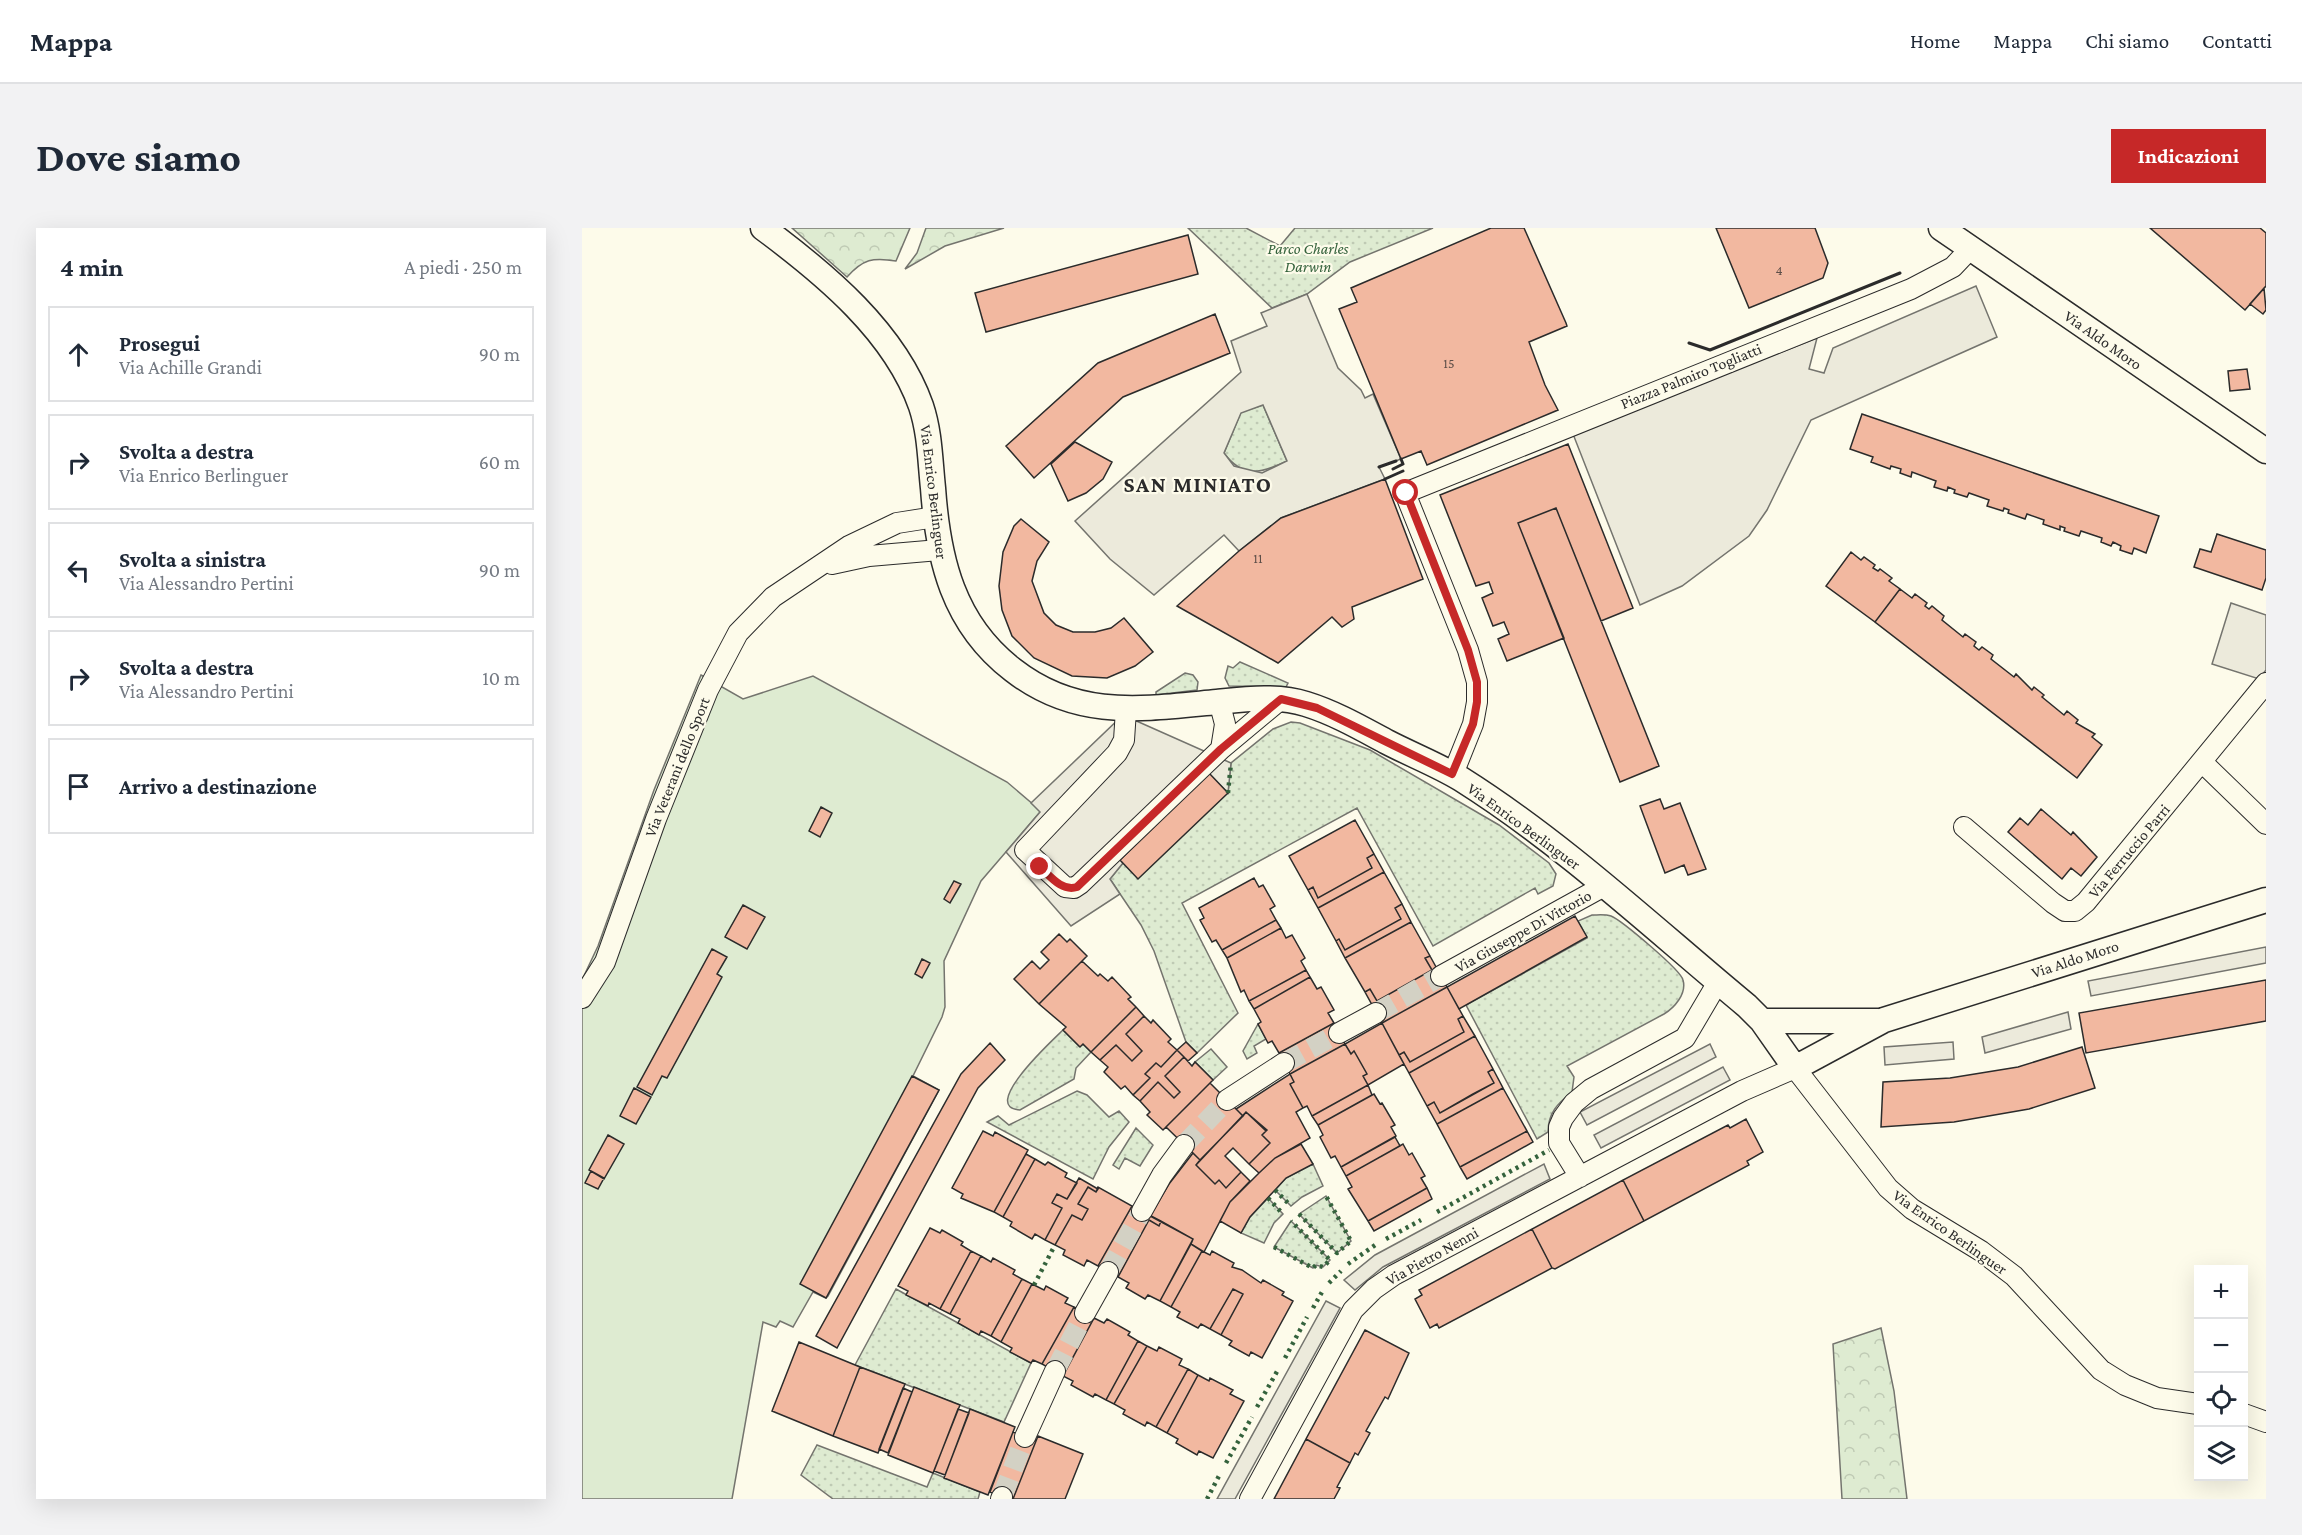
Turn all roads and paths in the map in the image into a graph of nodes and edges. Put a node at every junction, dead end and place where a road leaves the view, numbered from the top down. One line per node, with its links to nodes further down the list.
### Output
1 (763, 228): 5 (street, Via Enrico Berlinguer)
2 (1941, 228): 3 (street, Via Aldo Moro)
3 (1971, 249): 4 (street, Via Aldo Moro); 14 (street, Piazza Palmiro Togliatti)
4 (2266, 451)
5 (935, 517): 6 (street, Via Enrico Berlinguer); 7 (street, Via Veterani dello Sport)
6 (939, 550): 7 (street, Via Veterani dello Sport); 11 (street, Via Enrico Berlinguer)
7 (818, 568): 21 (street, Via Veterani dello Sport)
8 (2266, 683): 13 (street, Via Ferruccio Parri)
9 (1281, 699): 10 (street, Via Enrico Berlinguer); 12 (street); 14 (street, Via Enrico Berlinguer)
10 (1219, 701): 11 (street, Via Enrico Berlinguer); 12 (street)
11 (1126, 710): 12 (street)
12 (1221, 749)
13 (2202, 762): 15 (street); 16 (street, Via Ferruccio Parri)
14 (1452, 774): 17 (street, Via Enrico Berlinguer)
15 (2266, 824)
16 (1964, 827)
17 (1604, 886): 19 (street, Via Giuseppe Di Vittorio); 20 (street, Via Enrico Berlinguer)
18 (2266, 900): 23 (street, Via Aldo Moro)
19 (1441, 976)
20 (1718, 982): 24 (street, Via Enrico Berlinguer); 30 (street)
21 (582, 998)
22 (1376, 1013): 25 (street)
23 (1884, 1020): 24 (street, Via Aldo Moro); 27 (street, Via Aldo Moro)
24 (1762, 1021): 27 (street, Via Enrico Berlinguer)
25 (1339, 1033)
26 (1284, 1063): 28 (street)
27 (1795, 1068): 30 (street, Via Pietro Nenni); 35 (street, Via Enrico Berlinguer)
28 (1227, 1100)
29 (1184, 1145): 31 (street)
30 (1580, 1177): 39 (street, Via Pietro Nenni)
31 (1142, 1211)
32 (1108, 1272): 33 (street)
33 (1085, 1313)
34 (1055, 1371): 38 (street)
35 (2194, 1403)
36 (2248, 1415): 37 (street)
37 (2266, 1422)
38 (1025, 1437)
39 (1250, 1499)

